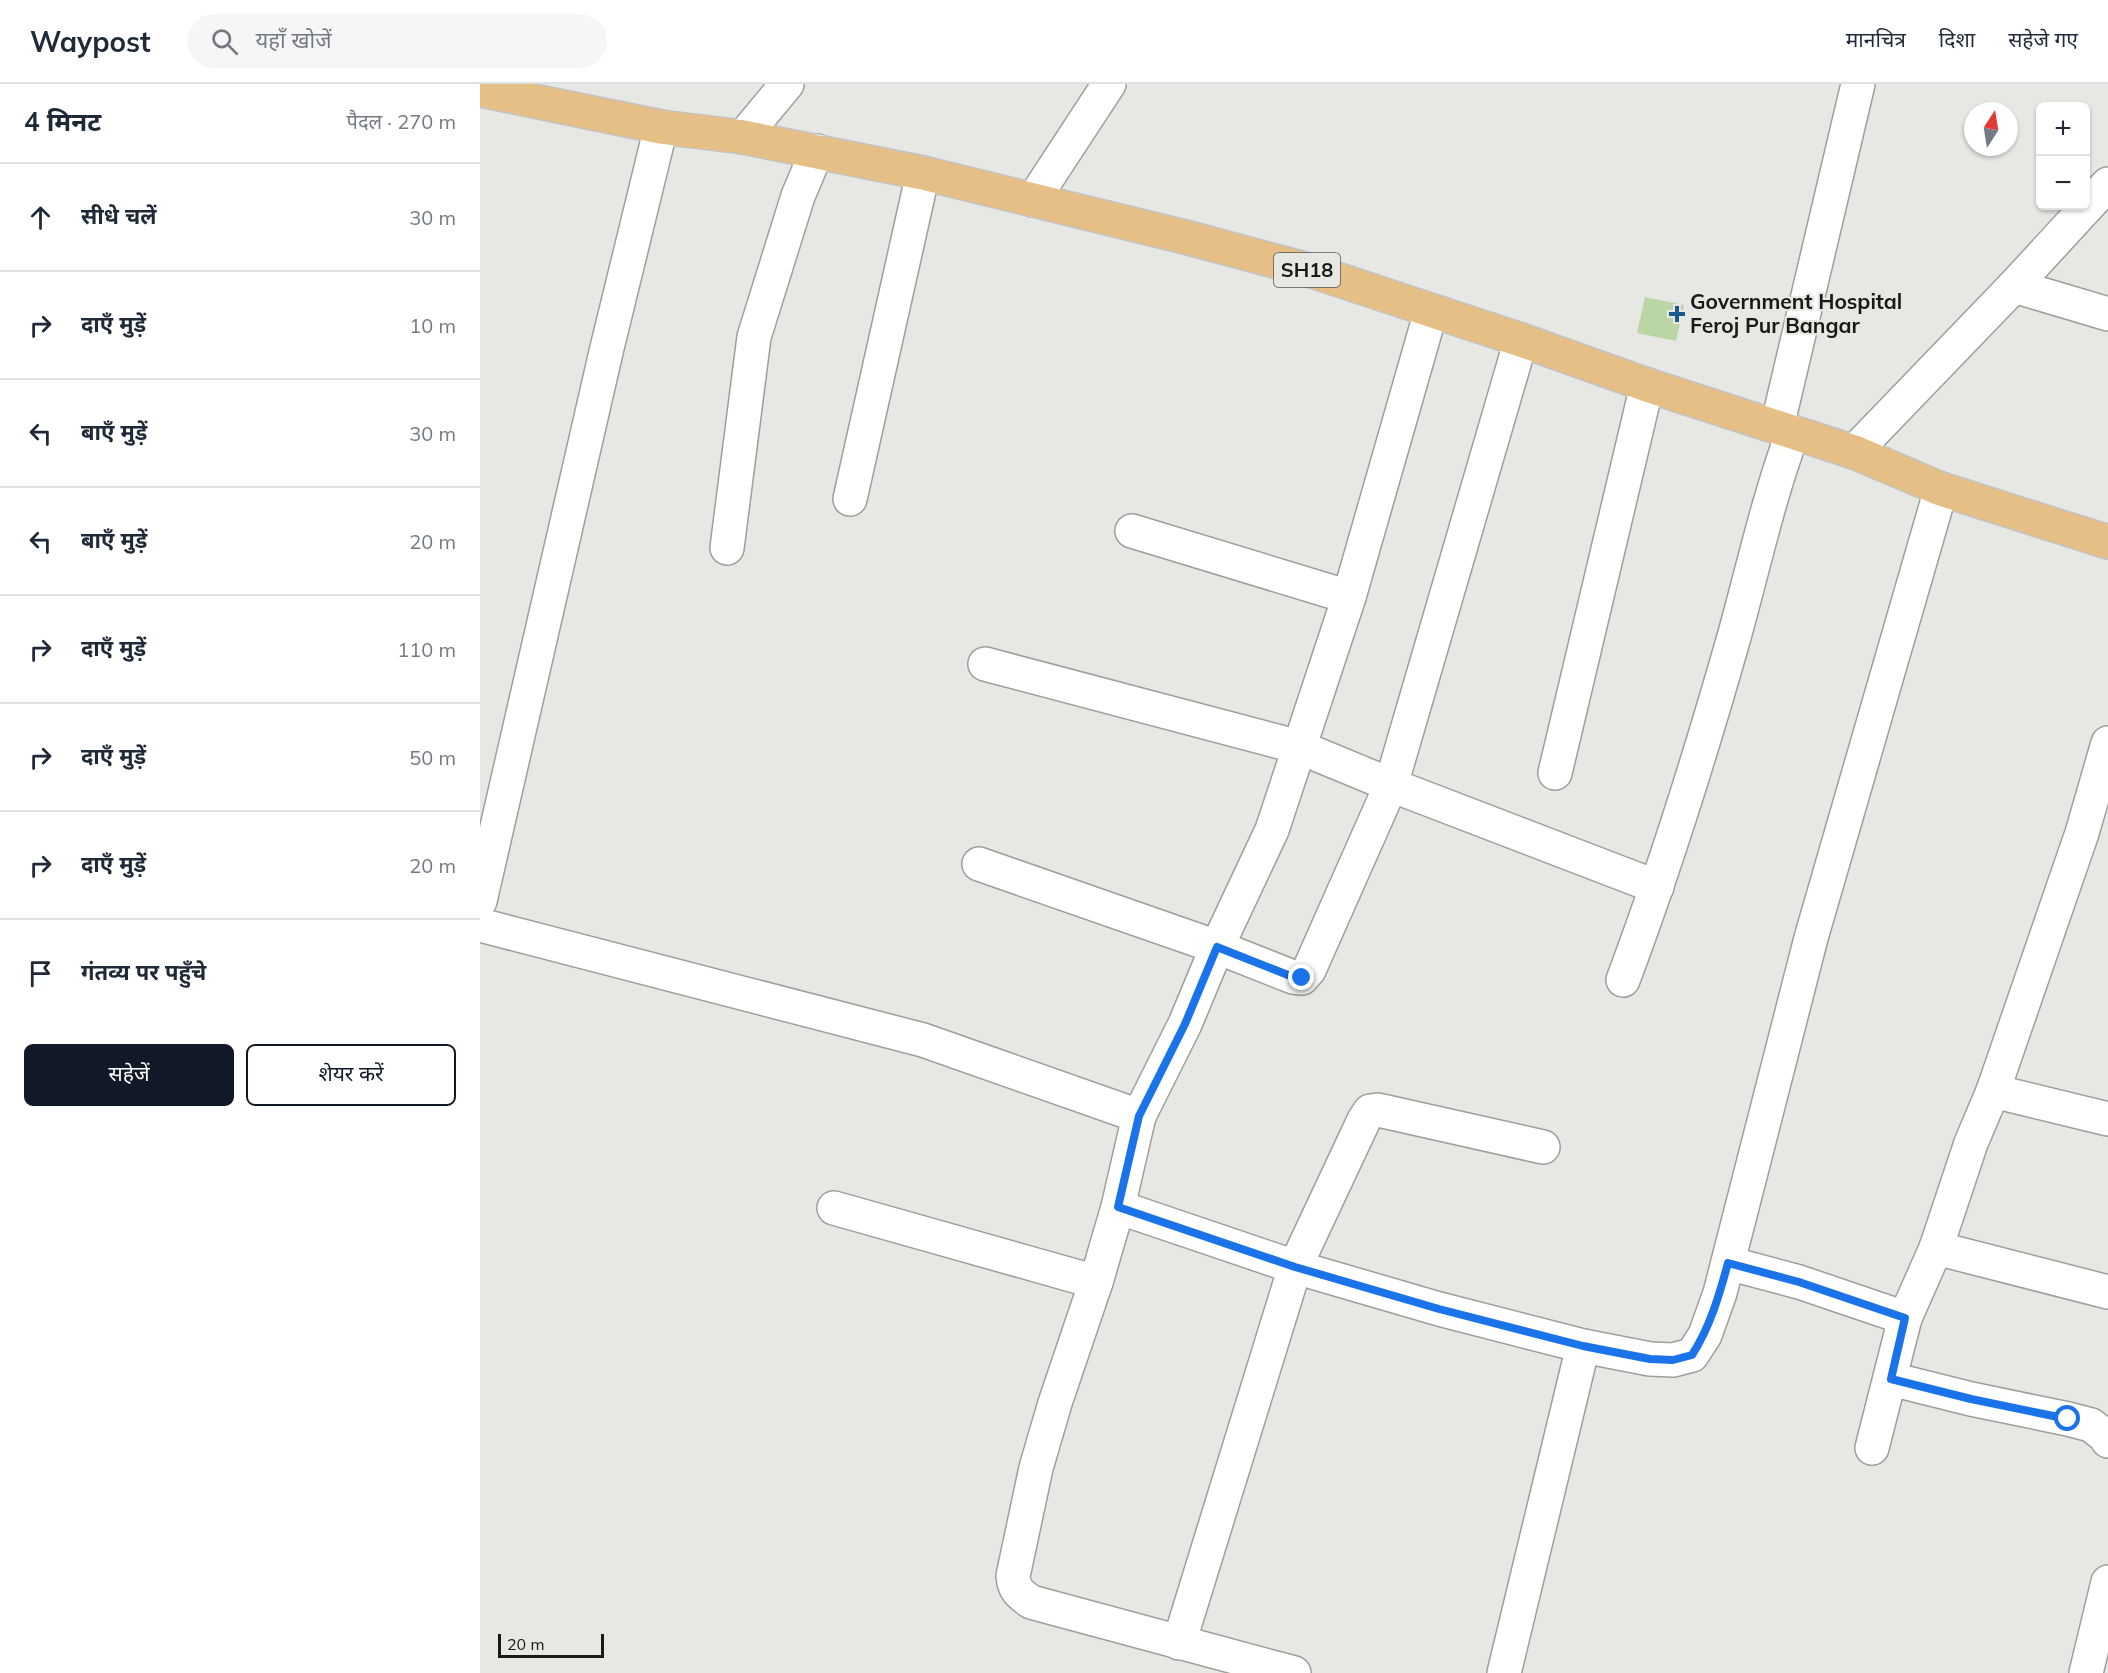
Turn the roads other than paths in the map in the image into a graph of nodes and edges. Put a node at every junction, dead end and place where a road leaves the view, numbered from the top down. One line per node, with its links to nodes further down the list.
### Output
1 (787, 84): 6 (street)
2 (1109, 84): 10 (street)
3 (1858, 84): 16 (street)
4 (486, 89): 5 (main road, SH18)
5 (661, 127): 6 (main road, SH18); 31 (street)
6 (743, 137): 7 (main road, SH18)
7 (817, 151): 8 (main road, SH18); 22 (street)
8 (923, 173): 10 (main road, SH18); 19 (street)
9 (2108, 184): 11 (street)
10 (1034, 200): 12 (main road, SH18)
11 (2014, 286): 13 (street); 17 (street)
12 (1431, 311): 14 (main road, SH18); 23 (street)
13 (2108, 314)
14 (1521, 340): 15 (main road, SH18); 28 (street)
15 (1647, 385): 16 (main road, SH18); 27 (street)
16 (1785, 429): 17 (main road, SH18); 30 (street)
17 (1854, 452): 18 (main road, SH18)
18 (1941, 489): 21 (main road, SH18); 42 (street)
19 (850, 499)
20 (1132, 531): 23 (street)
21 (2108, 542)
22 (727, 548)
23 (1348, 597): 26 (street)
24 (985, 664): 26 (street)
25 (2108, 743): 35 (street)
26 (1299, 747): 28 (street); 33 (street)
27 (1555, 773)
28 (1391, 785): 30 (street); 33 (street)
29 (979, 864): 33 (street)
30 (1657, 887): 34 (street)
31 (480, 902)
32 (480, 925): 36 (street)
33 (1217, 947): 36 (street)
34 (1623, 980)
35 (1994, 1091): 37 (street); 41 (street)
36 (1139, 1116): 39 (street)
37 (2108, 1119)
38 (1543, 1147): 43 (street)
39 (1118, 1207): 43 (street); 44 (street)
40 (834, 1208): 44 (street)
41 (1936, 1248): 45 (street); 46 (street)
42 (1728, 1263): 46 (street); 47 (street)
43 (1295, 1267): 47 (street); 52 (street)
44 (1096, 1282): 52 (street)
45 (2108, 1292)
46 (1905, 1318): 48 (street)
47 (1583, 1346): 54 (street)
48 (1891, 1379): 49 (street); 50 (street)
49 (2108, 1441)
50 (1872, 1448)
51 (2108, 1582): 55 (street)
52 (1179, 1643): 53 (street)
53 (1294, 1673)
54 (1503, 1673)
55 (2086, 1673)

